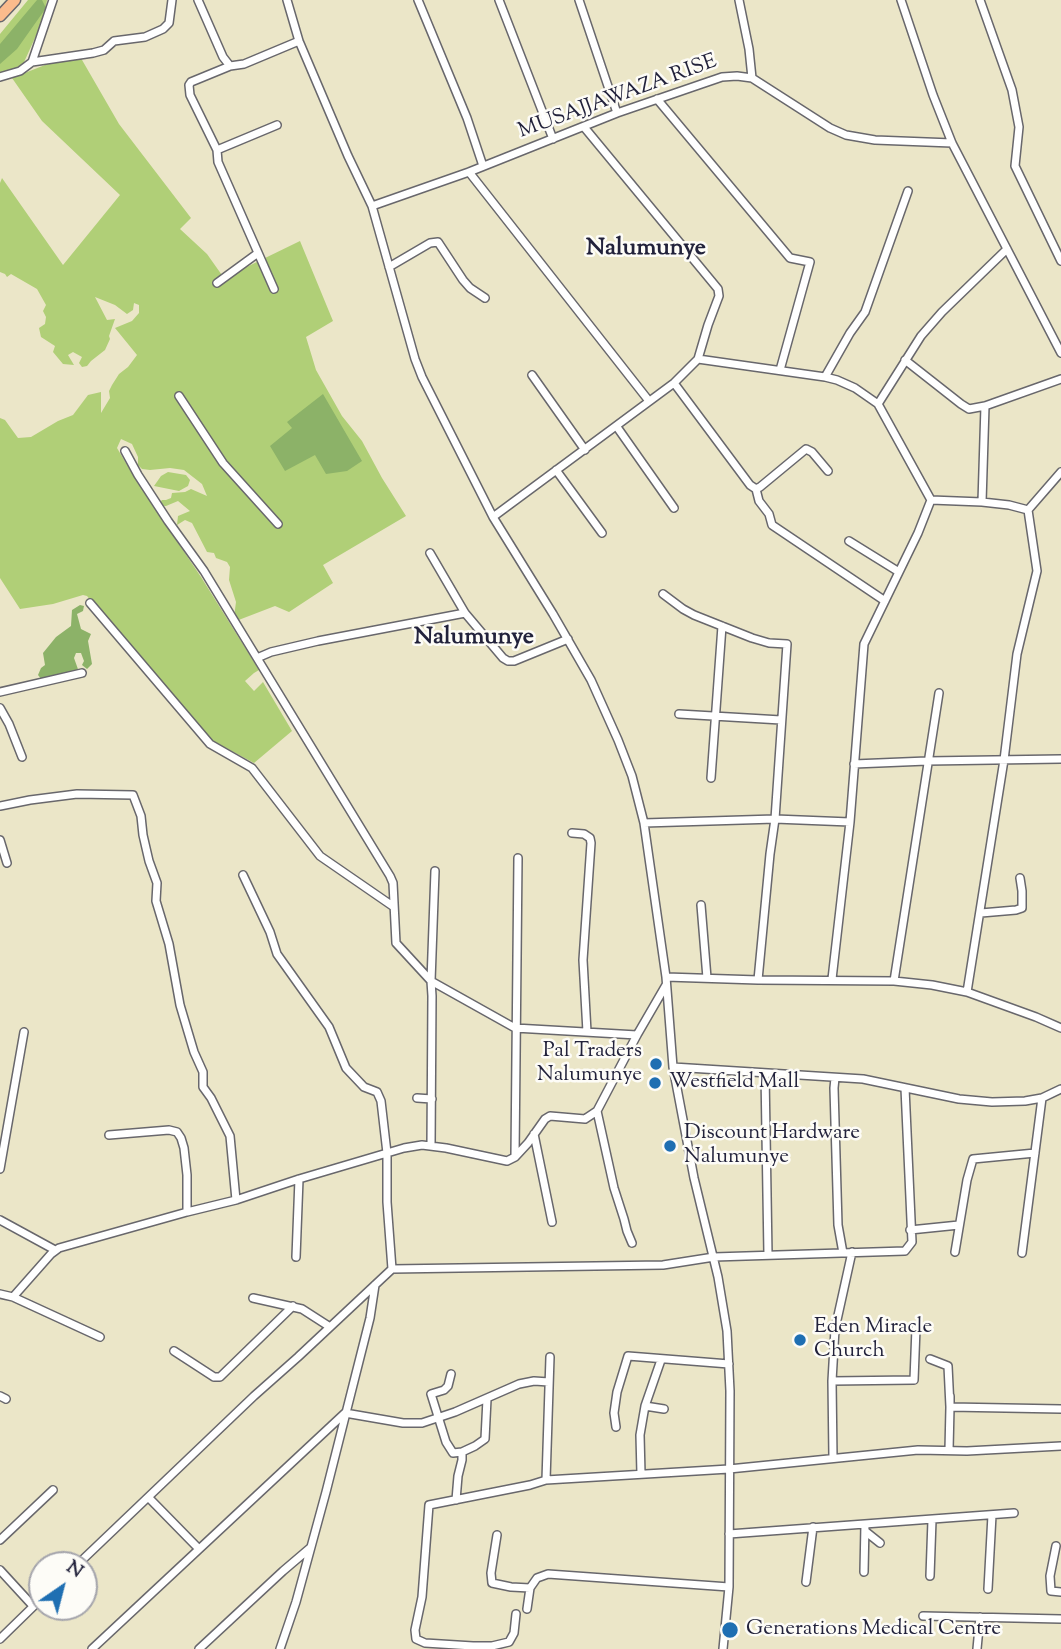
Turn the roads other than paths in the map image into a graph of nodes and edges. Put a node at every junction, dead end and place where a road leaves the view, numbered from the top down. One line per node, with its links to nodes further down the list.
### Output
1 (15, 0): 12 (highway)
2 (53, 0): 14 (street)
3 (172, 0): 14 (street)
4 (198, 0): 15 (street)
5 (287, 0): 13 (street)
6 (418, 0): 25 (street)
7 (499, 0): 22 (street)
8 (579, 0): 19 (street)
9 (739, 0): 17 (street)
10 (901, 0): 23 (street)
11 (980, 0): 31 (street)
12 (0, 16)
13 (299, 41): 15 (street); 28 (street)
14 (32, 62): 16 (street)
15 (230, 66): 24 (street)
16 (0, 77)
17 (752, 78): 18 (street, MUSAJJAWAZA RISE); 23 (street)
18 (657, 99): 19 (street, MUSAJJAWAZA RISE); 39 (street)
19 (617, 113): 21 (street, MUSAJJAWAZA RISE)
20 (277, 125): 24 (street)
21 (584, 127): 22 (street, MUSAJJAWAZA RISE); 37 (street)
22 (553, 139): 25 (street, MUSAJJAWAZA RISE)
23 (953, 143): 29 (street)
24 (217, 150): 30 (street)
25 (483, 166): 26 (street, MUSAJJAWAZA RISE)
26 (469, 172): 28 (street, MUSAJJAWAZA RISE); 45 (street)
27 (908, 191): 41 (street)
28 (372, 206): 32 (street)
29 (1007, 249): 36 (street); 38 (street)
30 (258, 253): 33 (street); 34 (street)
31 (1061, 261)
32 (389, 267): 35 (street); 59 (street)
33 (216, 283)
34 (274, 289)
35 (485, 298)
36 (1061, 353)
37 (698, 359): 39 (street); 43 (street)
38 (905, 360): 46 (street); 47 (street)
39 (780, 370): 41 (street)
40 (532, 375): 49 (street)
41 (825, 377): 46 (street)
42 (1061, 379): 47 (street)
43 (674, 383): 45 (street); 54 (street)
44 (179, 396): 60 (street)
45 (649, 401): 48 (street)
46 (878, 404): 55 (street)
47 (985, 406): 56 (street)
48 (617, 427): 49 (street); 57 (street)
49 (585, 450): 51 (street)
50 (125, 451): 71 (street)
51 (556, 470): 59 (street); 61 (street)
52 (828, 471): 54 (street)
53 (1061, 472): 58 (street)
54 (756, 489): 66 (street)
55 (931, 500): 56 (street); 64 (street)
56 (982, 502): 58 (street)
57 (674, 508)
58 (1028, 510): 81 (street)
59 (493, 517): 70 (street)
60 (278, 524)
61 (602, 533)
62 (849, 541): 64 (street)
63 (430, 553): 68 (street)
64 (899, 572): 66 (street)
65 (663, 594): 69 (street)
66 (885, 601): 83 (street)
67 (90, 603): 97 (street)
68 (465, 613): 70 (street); 71 (street)
69 (722, 626): 77 (street); 78 (street)
70 (568, 639): 87 (street)
71 (257, 658): 97 (street)
72 (82, 673): 73 (street)
73 (0, 692)
74 (939, 693): 82 (street)
75 (0, 708): 79 (street)
76 (679, 714): 77 (street)
77 (714, 715): 78 (street); 84 (street)
78 (781, 720): 86 (street)
79 (22, 757)
80 (1061, 759): 81 (street)
81 (1004, 760): 82 (street); 98 (street)
82 (927, 761): 83 (street); 104 (street)
83 (854, 764): 88 (street)
84 (710, 778)
85 (0, 806): 128 (street)
86 (775, 819): 87 (street); 88 (street); 100 (street)
87 (645, 822): 103 (street)
88 (850, 822): 101 (street)
89 (572, 833): 109 (street)
90 (0, 840): 92 (street)
91 (518, 858): 106 (street)
92 (7, 863)
93 (435, 870): 102 (street)
94 (243, 876): 123 (street)
95 (1020, 878): 98 (street)
96 (701, 905): 99 (street)
97 (394, 906): 102 (street)
98 (981, 913): 105 (street)
99 (707, 978): 100 (street); 103 (street)
100 (758, 979): 101 (street)
101 (832, 979): 104 (street)
102 (431, 981): 106 (street); 118 (street)
103 (666, 981): 110 (street); 111 (street)
104 (894, 981): 105 (street)
105 (967, 992): 107 (street)
106 (515, 1028): 109 (street); 125 (street)
107 (1061, 1028)
108 (24, 1032): 126 (street)
109 (587, 1032): 110 (street)
110 (637, 1035): 119 (street)
111 (673, 1067): 112 (street); 141 (street)
112 (765, 1073): 113 (street); 139 (street)
113 (835, 1078): 114 (street); 136 (street)
114 (905, 1087): 117 (street); 133 (street)
115 (1061, 1089): 117 (street)
116 (417, 1098): 118 (street)
117 (1042, 1098): 124 (street)
118 (432, 1099): 122 (street)
119 (597, 1111): 120 (street); 134 (street)
120 (534, 1134): 125 (street); 131 (street)
121 (109, 1135): 129 (street)
122 (431, 1146): 123 (street); 125 (street)
123 (387, 1153): 127 (street); 142 (street)
124 (1035, 1153): 132 (street); 138 (street)
125 (515, 1157)
126 (0, 1169)
127 (299, 1179): 128 (street); 140 (street)
128 (236, 1200): 129 (street)
129 (187, 1212): 135 (street)
130 (0, 1220): 135 (street)
131 (552, 1222)
132 (959, 1225): 133 (street); 137 (street)
133 (911, 1230): 136 (street)
134 (632, 1243)
135 (55, 1250): 144 (street)
136 (847, 1252): 139 (street); 156 (street)
137 (955, 1252)
138 (1022, 1252)
139 (768, 1255): 141 (street)
140 (296, 1256)
141 (714, 1257): 142 (street); 154 (street)
142 (392, 1269): 143 (street)
143 (375, 1285): 147 (street); 164 (street)
144 (4, 1297): 149 (street)
145 (253, 1298): 146 (street)
146 (293, 1306): 147 (street); 150 (street)
147 (330, 1327): 175 (street)
148 (916, 1328): 156 (street)
149 (100, 1337)
150 (174, 1351)
151 (550, 1357): 157 (street)
152 (930, 1359): 161 (street)
153 (661, 1360): 154 (street); 160 (street); 166 (street)
154 (729, 1364): 171 (street)
155 (451, 1374): 165 (street)
156 (832, 1381): 170 (street)
157 (550, 1382): 159 (street); 173 (street)
158 (950, 1396): 161 (street)
159 (487, 1399): 165 (street); 169 (street)
160 (645, 1406): 162 (street); 172 (street)
161 (950, 1408): 163 (street); 168 (street)
162 (664, 1409)
163 (1061, 1409)
164 (345, 1413): 165 (street); 187 (street); 188 (street)
165 (437, 1418): 169 (street)
166 (616, 1427)
167 (1061, 1446): 168 (street)
168 (948, 1450): 170 (street)
169 (462, 1452): 176 (street)
170 (833, 1458): 171 (street)
171 (729, 1469): 172 (street); 182 (street)
172 (642, 1474): 173 (street)
173 (546, 1480): 176 (street)
174 (53, 1490): 184 (street)
175 (149, 1498): 188 (street); 189 (street)
176 (456, 1499): 201 (street)
177 (1014, 1513): 178 (street)
178 (992, 1515): 179 (street); 196 (street)
179 (932, 1520): 181 (street); 192 (street)
180 (813, 1527): 181 (street); 182 (street); 193 (street)
181 (865, 1527): 185 (street); 191 (street)
182 (729, 1534): 194 (street)
183 (497, 1535): 195 (street)
184 (0, 1540)
185 (880, 1543)
186 (1056, 1546): 197 (street)
187 (310, 1548): 207 (street); 208 (street)
188 (198, 1549): 206 (street)
189 (92, 1551)
190 (0, 1570): 198 (street)
191 (864, 1572)
192 (930, 1576)
193 (806, 1582)
194 (729, 1587): 195 (street); 209 (street)
195 (530, 1588): 199 (street)
196 (989, 1589)
197 (1061, 1592)
198 (28, 1601)
199 (527, 1609)
200 (28, 1611): 205 (street)
201 (516, 1614)
202 (923, 1616): 203 (street)
203 (979, 1617): 204 (street); 210 (street)
204 (1061, 1619)
205 (0, 1639)
206 (92, 1649)
207 (199, 1649)
208 (280, 1649)
209 (723, 1649)
210 (977, 1649)

